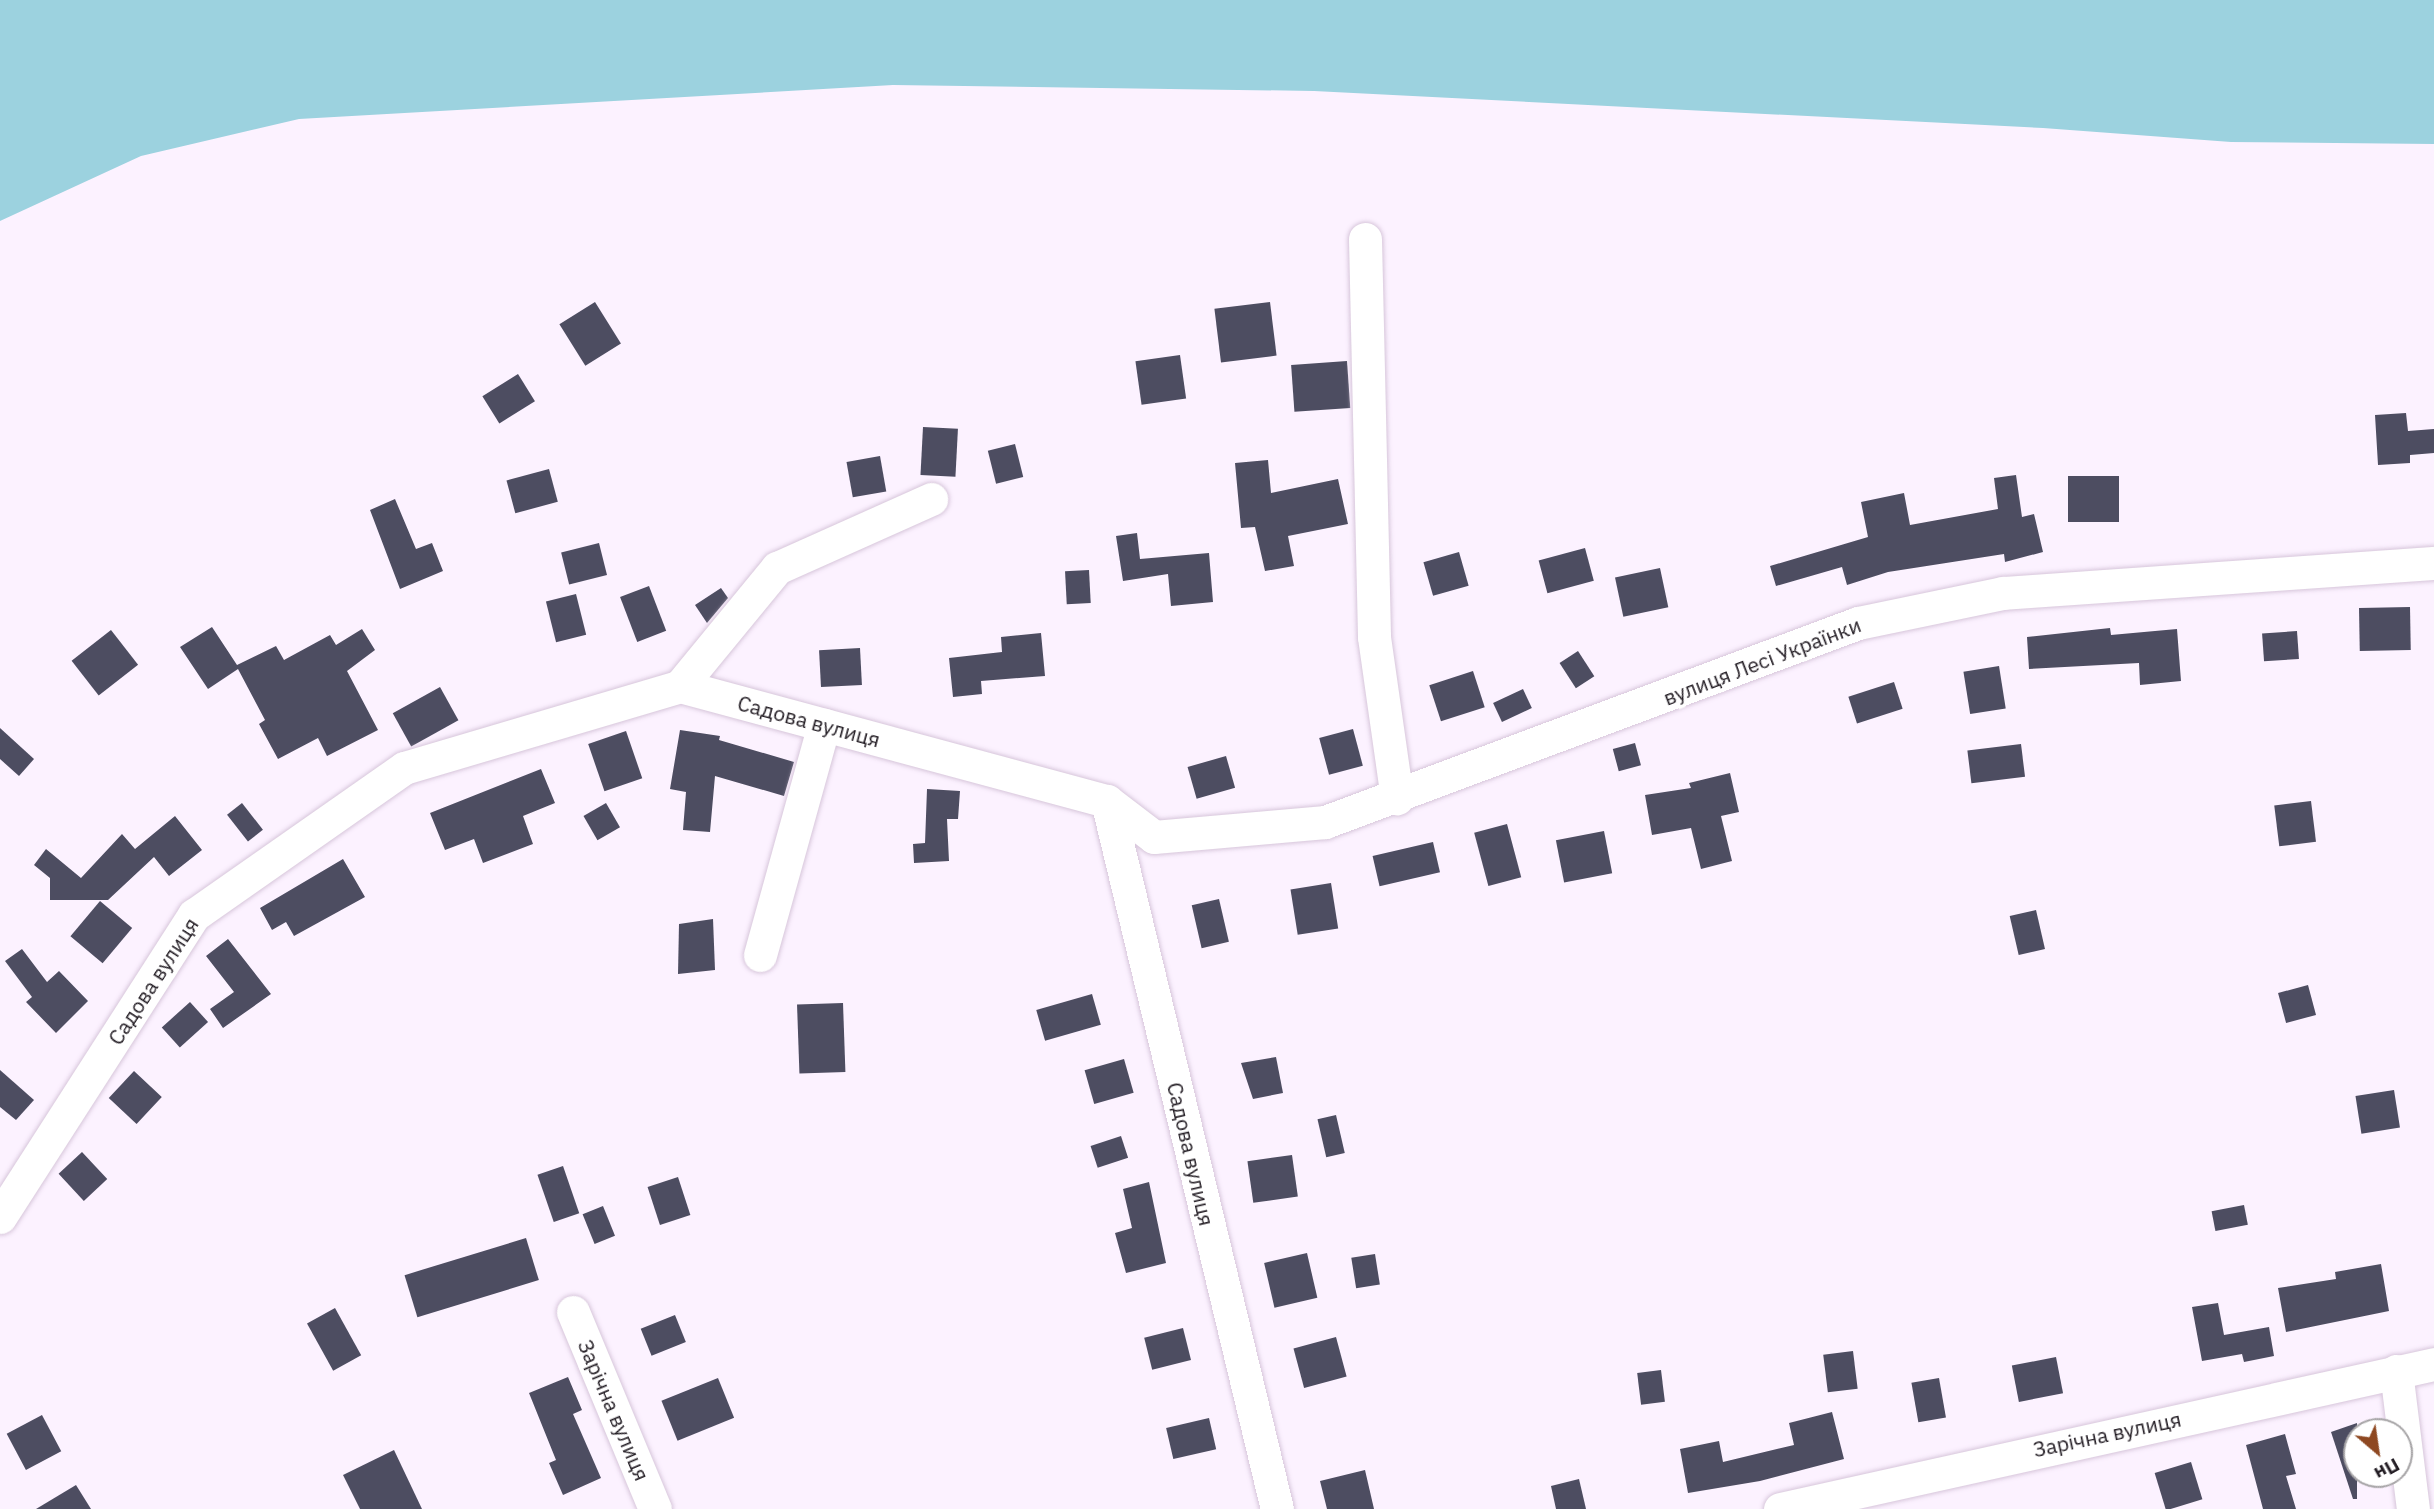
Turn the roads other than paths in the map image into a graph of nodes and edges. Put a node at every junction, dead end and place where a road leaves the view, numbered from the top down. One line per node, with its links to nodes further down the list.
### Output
1 (1365, 239): 6 (street)
2 (930, 499): 4 (street)
3 (2434, 563): 6 (street, вулиця Лесі Українки)
4 (680, 686): 5 (street, Садова вулиця); 9 (street, Садова вулиця)
5 (824, 725): 7 (street, Садова вулиця); 8 (street)
6 (1397, 798): 7 (street, вулиця Лесі Українки)
7 (1107, 801): 14 (street, Садова вулиця)
8 (760, 956)
9 (0, 1217)
10 (573, 1312): 13 (street, Зарічна вулиця)
11 (2434, 1364): 12 (street, Зарічна вулиця)
12 (2396, 1371): 15 (street, Зарічна вулиця); 16 (street)
13 (655, 1509)
14 (1276, 1509)
15 (1780, 1509)
16 (2413, 1509)

